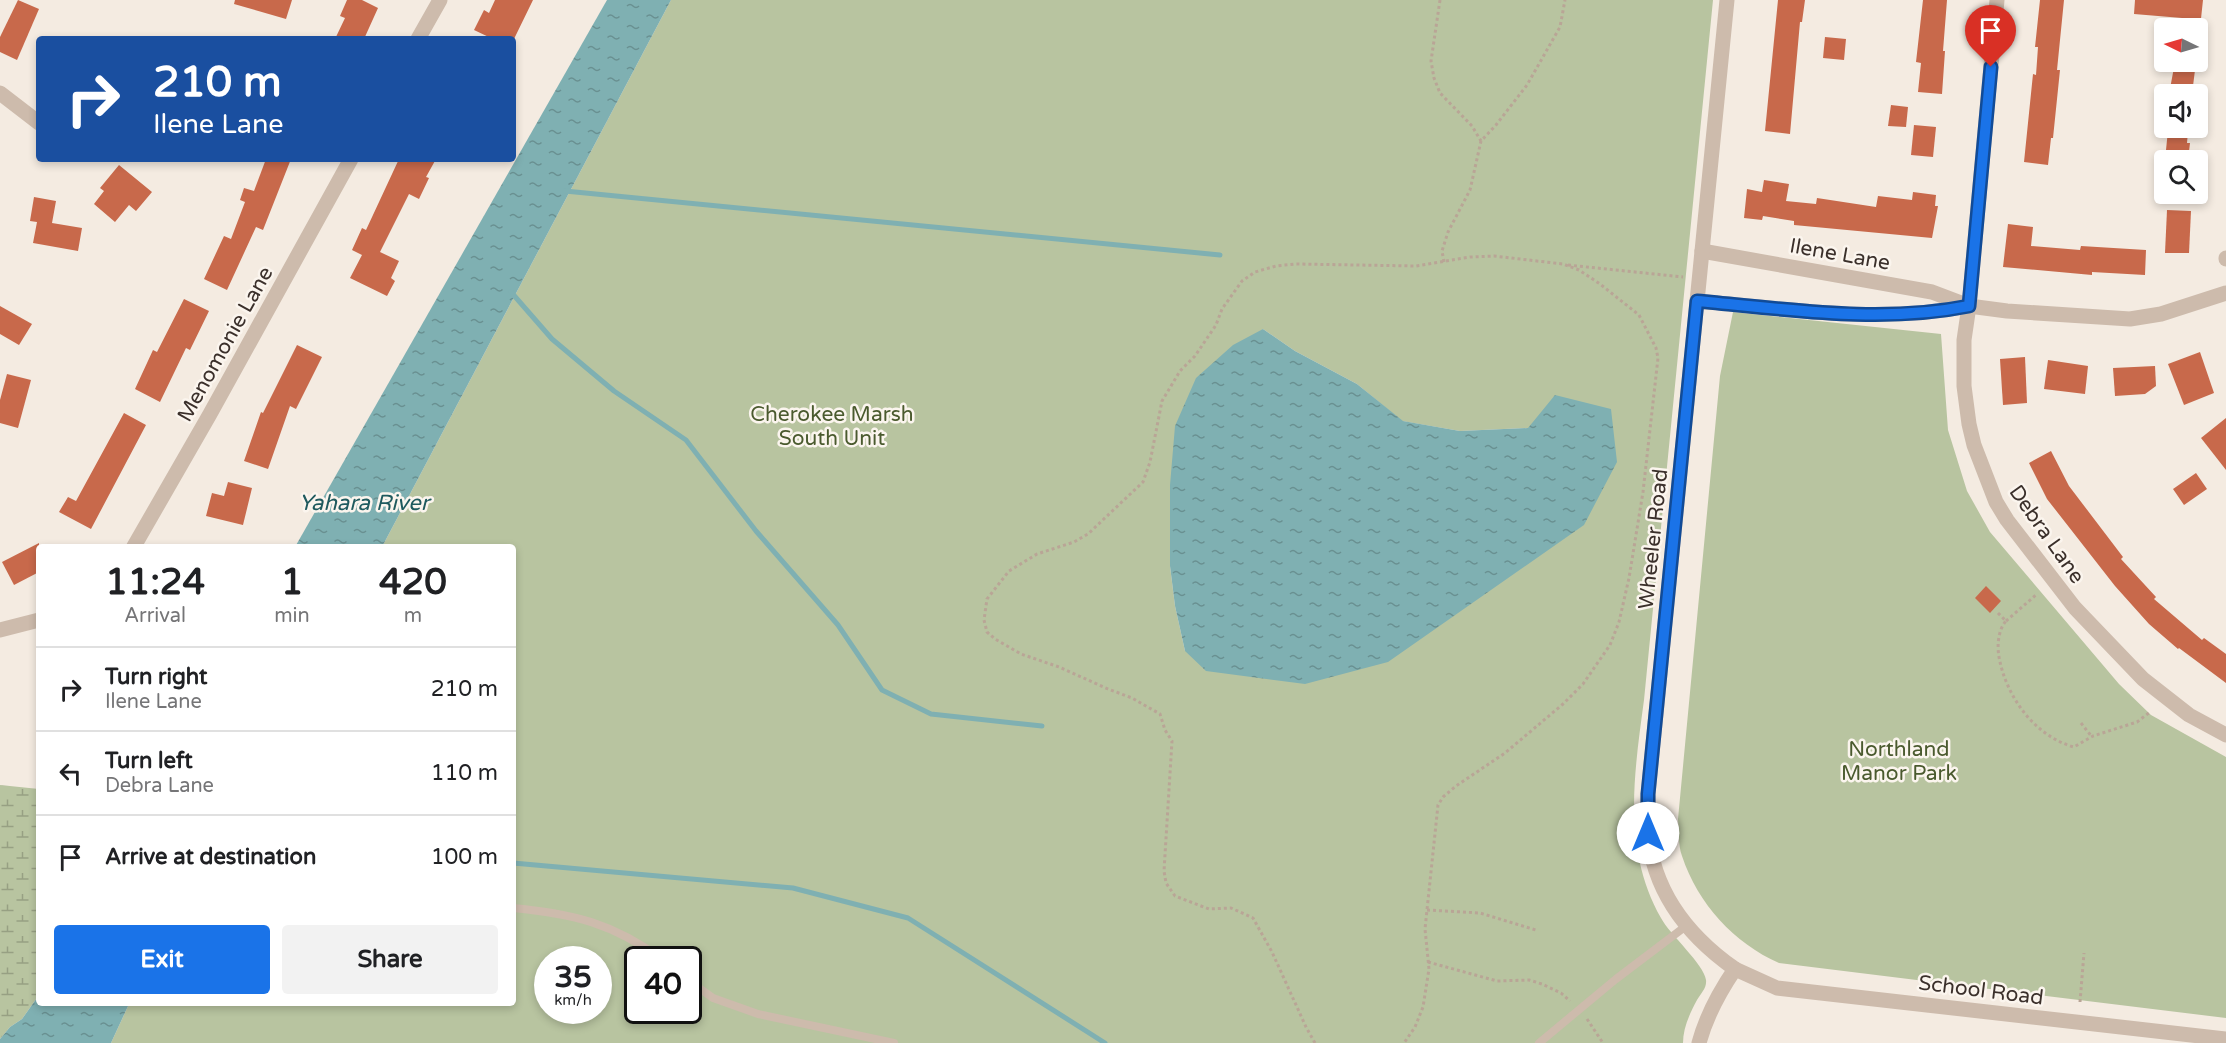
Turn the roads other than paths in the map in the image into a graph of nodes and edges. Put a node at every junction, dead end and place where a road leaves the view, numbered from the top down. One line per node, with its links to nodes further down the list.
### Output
1 (440, 0): 4 (street)
2 (1727, 0): 8 (street, Wheeler Road)
3 (1997, 0): 11 (street, Debra Lane)
4 (420, 36)
5 (0, 93): 6 (street)
6 (36, 121)
7 (349, 162): 12 (street, Menomonie Lane)
8 (1702, 251): 10 (street, Wheeler Road); 11 (street, Ilene Lane)
9 (2226, 293): 11 (street, Ilene Lane)
10 (1697, 301): 11 (street, Ilene Lane); 17 (street, Wheeler Road)
11 (1969, 306): 15 (street, Debra Lane)
12 (135, 544)
13 (36, 621): 14 (street)
14 (0, 630)
15 (2226, 735)
16 (516, 908): 18 (lane)
17 (1686, 926): 19 (street, Wheeler Road); 23 (lane)
18 (644, 946)
19 (1736, 969): 21 (street, School Road); 24 (street)
20 (702, 990): 22 (lane)
21 (2226, 1039)
22 (894, 1043)
23 (1539, 1043)
24 (1699, 1043)

